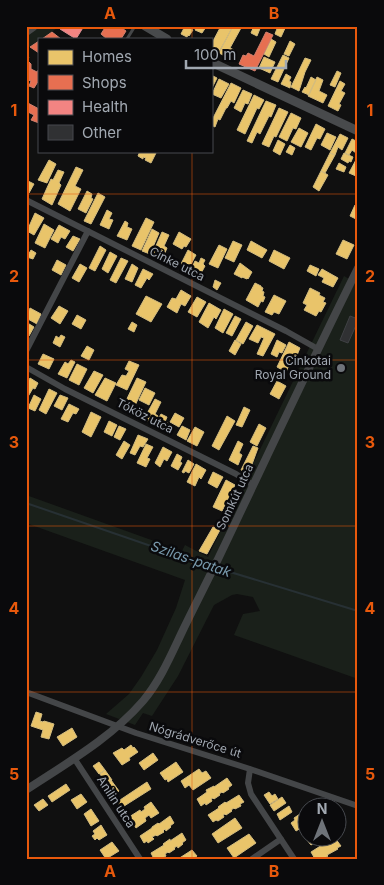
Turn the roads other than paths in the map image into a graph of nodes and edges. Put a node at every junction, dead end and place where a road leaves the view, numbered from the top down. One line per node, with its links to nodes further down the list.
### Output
1 (33, 26): 4 (main road)
2 (135, 26): 5 (lane)
3 (145, 26): 6 (main road)
4 (26, 30)
5 (128, 38)
6 (165, 38)
7 (212, 62): 8 (main road)
8 (358, 132)
9 (26, 200): 10 (street, Cinke utca)
10 (88, 231): 12 (street, Cinke utca); 13 (street)
11 (358, 268): 12 (street, Somkút utca)
12 (318, 349): 15 (street, Somkút utca)
13 (26, 351)
14 (26, 367): 15 (street, Tóköz utca)
15 (253, 485): 17 (street, Somkút utca)
16 (26, 692): 17 (street, Nógrádverőce út)
17 (119, 726): 18 (street, Somkút utca); 19 (street, Nógrádverőce út)
18 (74, 758): 20 (street, Somkút utca); 23 (street, Anilin utca)
19 (250, 769): 21 (street, Nógrádverőce út); 22 (street)
20 (26, 790)
21 (358, 806)
22 (281, 839): 24 (street); 25 (street)
23 (140, 859)
24 (252, 859)
25 (294, 859)

